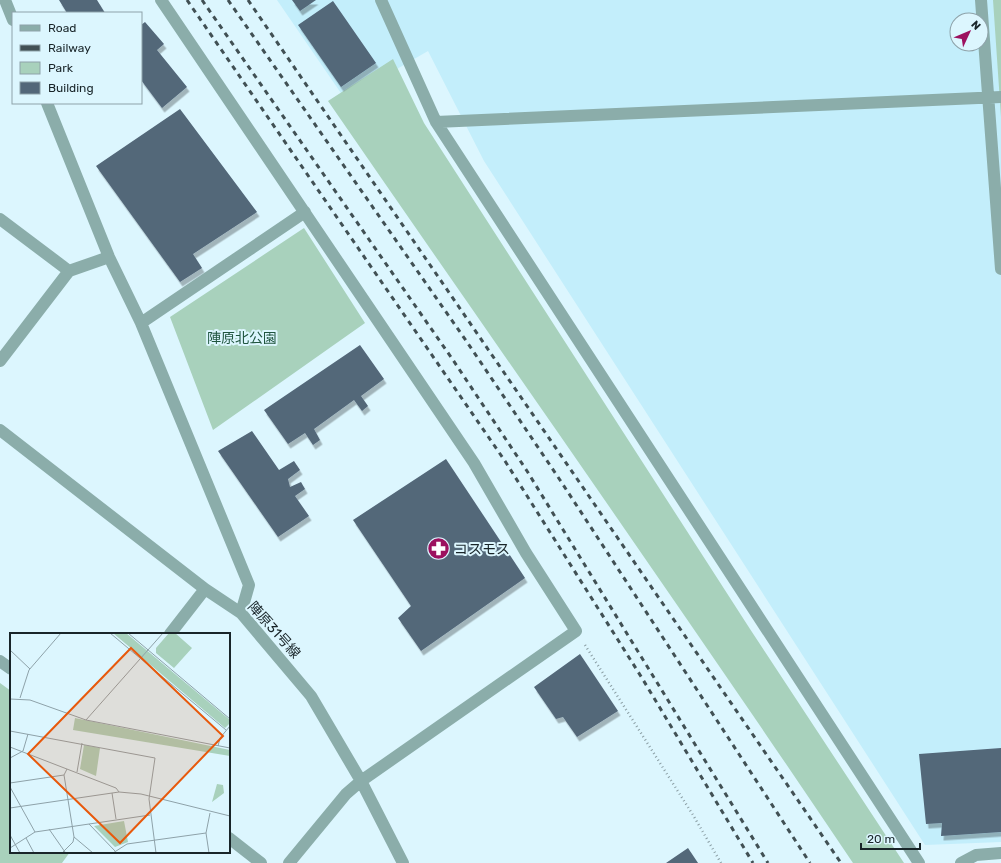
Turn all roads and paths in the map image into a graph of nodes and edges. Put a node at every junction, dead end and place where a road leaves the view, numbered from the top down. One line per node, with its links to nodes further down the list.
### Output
1 (5, 0): 5 (street)
2 (161, 0): 10 (street)
3 (381, 0): 9 (street)
4 (982, 0): 7 (street)
5 (12, 18)
6 (1001, 97): 7 (street)
7 (989, 99): 9 (street); 13 (street)
8 (47, 104): 12 (street)
9 (436, 122): 31 (street)
10 (305, 212): 15 (street); 20 (street)
11 (0, 219): 14 (street)
12 (109, 257): 14 (street); 15 (street)
13 (1001, 269)
14 (68, 271): 16 (street)
15 (141, 323): 19 (street)
16 (0, 361)
17 (0, 430): 18 (street, 陣原31号線)
18 (205, 589): 19 (street, 陣原31号線); 21 (street)
19 (241, 613): 24 (street, 陣原31号線)
20 (576, 631): 24 (street); 30 (path)
21 (171, 633)
22 (0, 661): 23 (street)
23 (10, 668)
24 (361, 781): 28 (street); 29 (street, 陣原31号線)
25 (230, 839): 27 (street)
26 (1001, 853): 32 (street)
27 (261, 863)
28 (289, 863)
29 (403, 863)
30 (721, 863)
31 (919, 863)
32 (961, 863)

